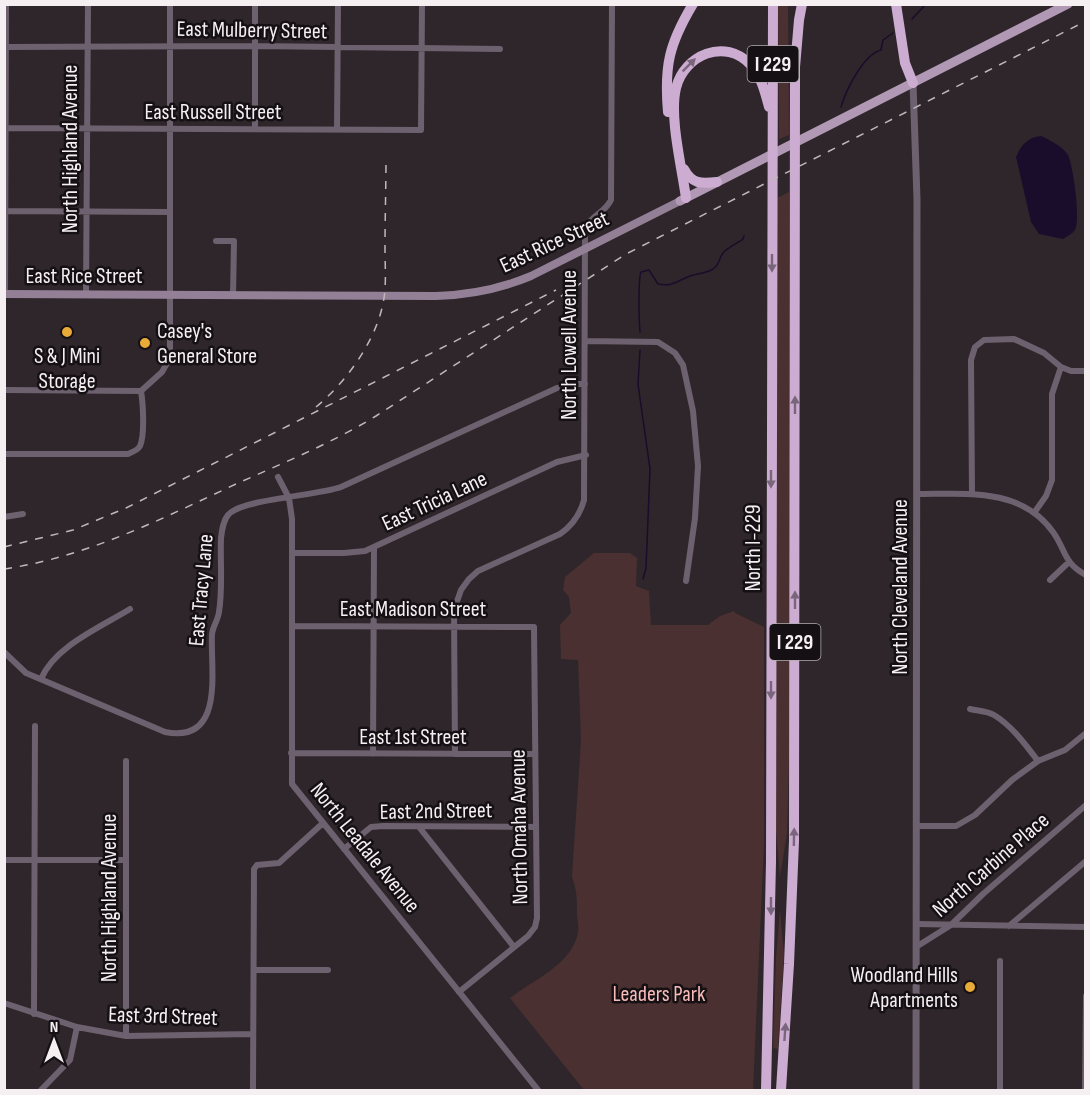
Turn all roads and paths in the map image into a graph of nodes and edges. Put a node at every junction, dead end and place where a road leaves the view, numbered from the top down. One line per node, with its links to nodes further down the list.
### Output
1 (6, 4): 17 (street)
2 (88, 4): 18 (street, North Highland Avenue)
3 (171, 4): 15 (street)
4 (255, 4): 16 (street)
5 (338, 4): 19 (street)
6 (422, 4): 20 (street)
7 (612, 4): 37 (street, North Lowell Avenue)
8 (693, 4): 32 (highway)
9 (773, 4): 24 (highway, North I-229 / I 229)
10 (795, 4): 22 (highway, I 229)
11 (802, 4): 22 (highway)
12 (896, 4): 23 (highway)
13 (902, 4): 23 (highway)
14 (1068, 4): 23 (main road, East Rice Street)
15 (170, 46): 16 (street, East Mulberry Street); 18 (street, East Mulberry Street); 27 (street)
16 (255, 46): 19 (street, East Mulberry Street); 28 (street)
17 (5, 47): 18 (street, East Mulberry Street); 25 (street)
18 (88, 47): 26 (street, North Highland Avenue)
19 (338, 48): 20 (street, East Mulberry Street); 29 (street)
20 (422, 48): 21 (street, East Mulberry Street); 29 (street, East Russell Street)
21 (500, 49)
22 (795, 67): 111 (highway, North I-229 / I 229, one-way to 22)
23 (913, 83): 31 (main road, East Rice Street); 51 (street, North Cleveland Avenue)
24 (773, 127): 30 (highway, one-way to 24); 110 (highway, North I-229 / I 229, one-way to 110)
25 (5, 128): 26 (street, East Russell Street); 33 (street)
26 (87, 128): 27 (street, East Russell Street); 34 (street, North Highland Avenue)
27 (170, 129): 28 (street, East Russell Street); 35 (street)
28 (255, 129): 29 (street, East Russell Street)
29 (338, 129)
30 (680, 160): 31 (highway); 32 (highway)
31 (717, 182): 32 (main road, East Rice Street)
32 (683, 200): 37 (main road, East Rice Street)
33 (5, 211): 34 (street); 38 (street)
34 (87, 212): 35 (street); 39 (street, North Highland Avenue)
35 (170, 212): 40 (street)
36 (216, 241): 41 (street)
37 (586, 249): 41 (main road, East Rice Street); 42 (street, North Lowell Avenue)
38 (5, 294): 39 (main road, East Rice Street)
39 (86, 294): 40 (main road, East Rice Street)
40 (171, 295): 41 (main road, East Rice Street); 47 (street)
41 (234, 296)
42 (585, 341): 45 (street, North Lowell Avenue); 61 (street)
43 (1061, 367): 44 (street); 52 (street); 54 (street)
44 (1086, 371)
45 (585, 384): 49 (street, North Lowell Avenue); 53 (street, East Tracy Lane)
46 (4, 390): 47 (street)
47 (141, 391): 48 (street)
48 (4, 454)
49 (586, 455): 57 (street, East Tricia Lane); 66 (street, North Lowell Avenue)
50 (278, 477): 53 (street, North Leadale Avenue)
51 (917, 494): 52 (street); 81 (street, North Cleveland Avenue)
52 (972, 494): 54 (street)
53 (289, 498): 58 (street, North Leadale Avenue); 69 (street, East Tracy Lane)
54 (1034, 513): 59 (street)
55 (23, 514): 56 (street)
56 (4, 517)
57 (374, 547): 58 (street, East Tricia Lane); 65 (street)
58 (292, 553): 64 (street, North Leadale Avenue)
59 (1069, 562): 60 (street); 62 (street)
60 (1086, 575)
61 (686, 580)
62 (1050, 580)
63 (130, 609): 69 (street)
64 (292, 626): 65 (street, East Madison Street); 73 (street, North Leadale Avenue)
65 (374, 626): 66 (street, East Madison Street); 74 (street)
66 (453, 626): 67 (street, East Madison Street); 75 (street, North Lowell Avenue)
67 (534, 627): 76 (street, North Omaha Avenue)
68 (4, 652): 69 (street, East Tracy Lane)
69 (41, 678)
70 (970, 709): 78 (street)
71 (35, 726): 86 (street)
72 (1086, 733): 78 (street)
73 (291, 753): 74 (street, East 1st Street); 80 (street, North Leadale Avenue)
74 (373, 754): 75 (street, East 1st Street)
75 (455, 754): 76 (street, East 1st Street)
76 (535, 754): 83 (street, North Omaha Avenue)
77 (126, 761): 87 (street, North Highland Avenue)
78 (1038, 761): 81 (street)
79 (1086, 804): 92 (street, North Carbine Place)
80 (323, 823): 84 (street, North Leadale Avenue); 98 (street)
81 (916, 826): 91 (street, North Cleveland Avenue)
82 (419, 827): 83 (street, East 2nd Street); 84 (street, East 2nd Street); 95 (street)
83 (536, 827): 95 (street, North Omaha Avenue)
84 (344, 849): 100 (street, North Leadale Avenue)
85 (4, 860): 86 (street)
86 (35, 860): 87 (street); 103 (street)
87 (125, 860): 106 (street, North Highland Avenue)
88 (1086, 861): 89 (street)
89 (1076, 870): 90 (street); 93 (street)
90 (1086, 870)
91 (916, 924): 92 (street); 96 (street, North Cleveland Avenue)
92 (951, 925): 93 (street); 96 (street, North Carbine Place)
93 (1008, 926): 94 (street)
94 (1086, 927)
95 (514, 947): 100 (street, North Omaha Avenue)
96 (916, 947): 112 (street, North Cleveland Avenue)
97 (1000, 961): 113 (street)
98 (254, 970): 99 (street); 105 (street)
99 (328, 970)
100 (459, 992): 109 (street, North Leadale Avenue)
101 (1085, 996): 114 (street)
102 (4, 1004): 103 (street, East 3rd Street)
103 (34, 1014): 104 (street, East 3rd Street)
104 (77, 1027): 106 (street, East 3rd Street); 107 (street)
105 (253, 1034): 106 (street, East 3rd Street); 108 (street)
106 (126, 1035)
107 (41, 1090)
108 (254, 1090)
109 (538, 1090)
110 (766, 1090)
111 (781, 1090)
112 (916, 1090)
113 (1000, 1090)
114 (1085, 1090)

